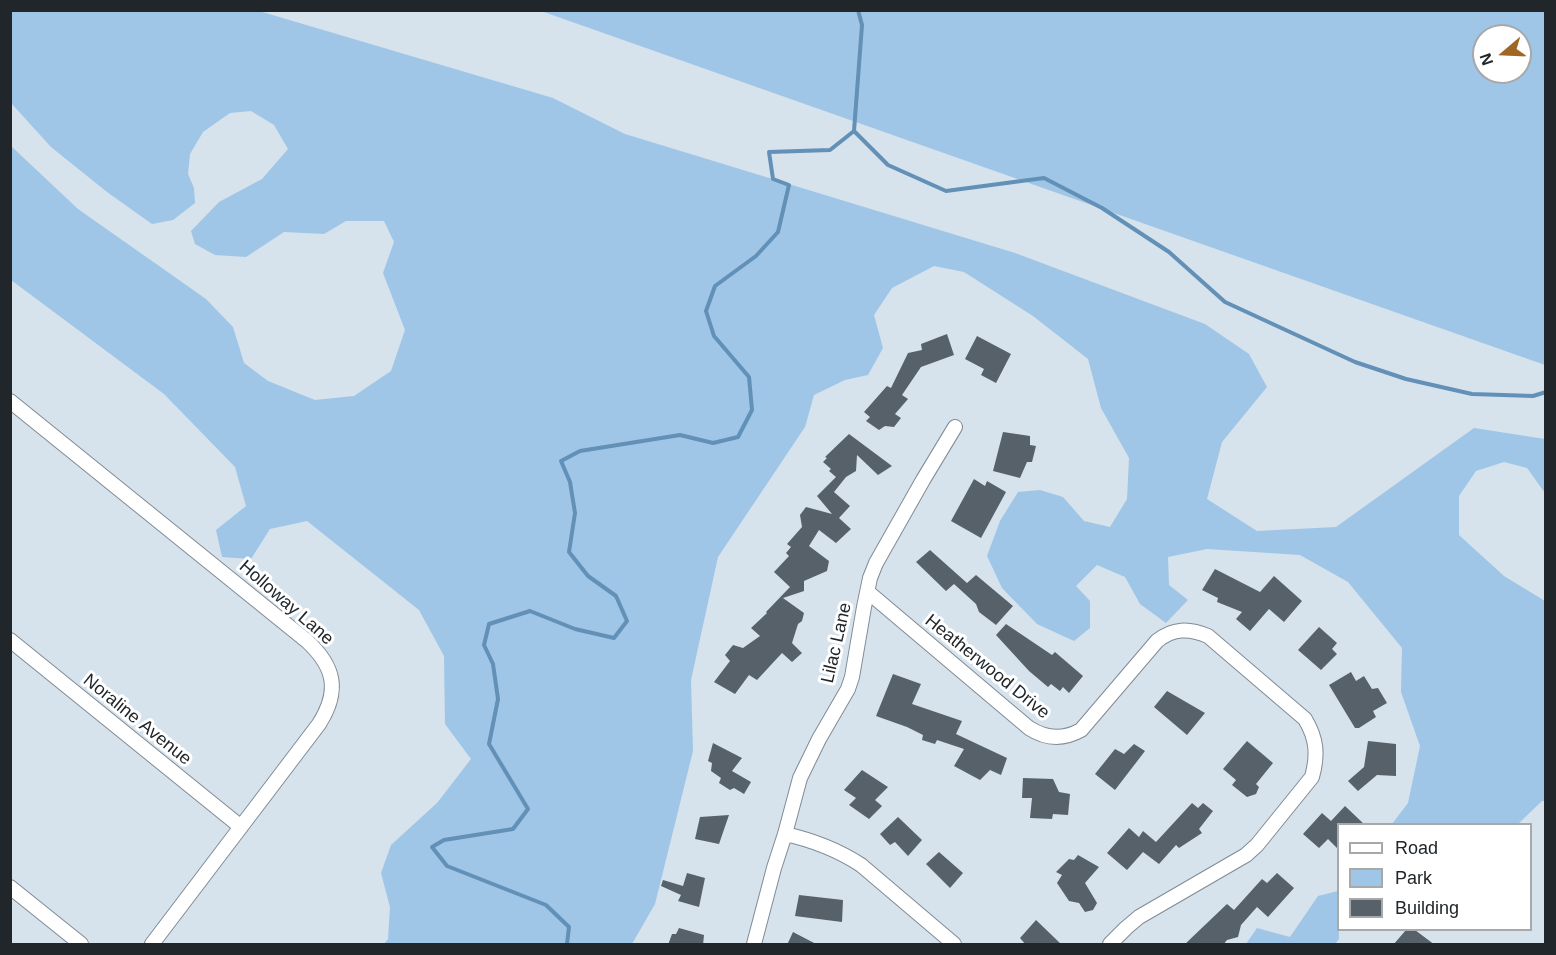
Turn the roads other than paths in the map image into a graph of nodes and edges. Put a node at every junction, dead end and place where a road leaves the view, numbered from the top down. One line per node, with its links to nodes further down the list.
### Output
1 (10, 401): 5 (street, Holloway Lane)
2 (955, 427): 3 (street, Lilac Lane)
3 (868, 592): 6 (street, Lilac Lane); 12 (street, Heatherwood Drive)
4 (10, 640): 5 (street, Noraline Avenue)
5 (241, 827): 9 (street, Holloway Lane)
6 (785, 834): 10 (street, Lilac Lane); 11 (street)
7 (10, 887): 8 (street)
8 (81, 945)
9 (152, 945)
10 (754, 945)
11 (954, 945)
12 (1110, 945)

